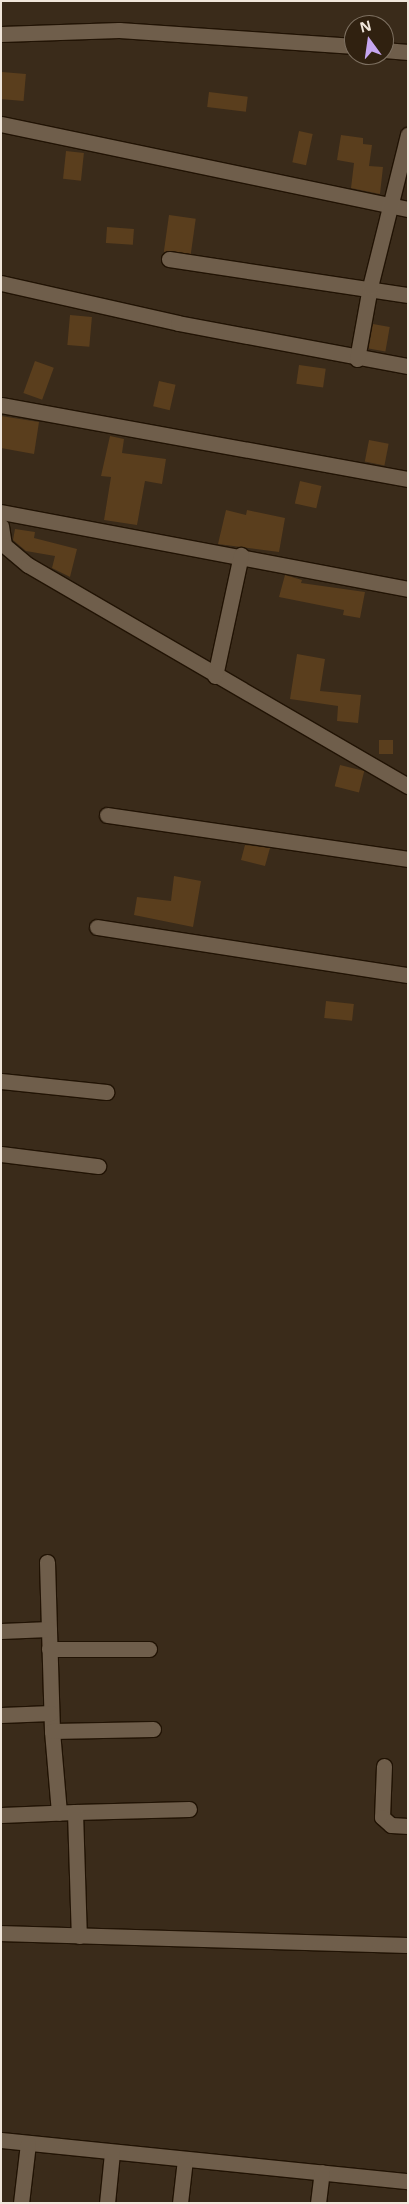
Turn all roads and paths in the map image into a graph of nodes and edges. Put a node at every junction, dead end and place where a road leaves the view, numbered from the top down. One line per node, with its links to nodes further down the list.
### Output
1 (1, 34): 2 (street)
2 (344, 45)
3 (394, 51): 4 (street)
4 (408, 52)
5 (1, 124): 7 (street)
6 (408, 135): 7 (street)
7 (391, 205): 8 (street); 11 (street)
8 (408, 208)
9 (169, 258): 11 (street)
10 (1, 283): 13 (street)
11 (370, 287): 12 (street); 13 (street)
12 (408, 295)
13 (357, 358): 14 (street)
14 (408, 366)
15 (1, 405): 16 (street)
16 (408, 479)
17 (1, 512): 19 (street)
18 (1, 526): 21 (street)
19 (241, 555): 20 (street); 21 (street)
20 (408, 589)
21 (215, 676): 22 (street)
22 (408, 786)
23 (108, 815): 24 (street)
24 (408, 859)
25 (98, 927): 26 (street)
26 (408, 976)
27 (1, 1081): 28 (street)
28 (106, 1092)
29 (1, 1154): 30 (street)
30 (98, 1166)
31 (47, 1562): 32 (street)
32 (49, 1629): 33 (street); 34 (street)
33 (1, 1631)
34 (49, 1649): 35 (street); 36 (street)
35 (149, 1649)
36 (51, 1713): 37 (street); 39 (street)
37 (1, 1715)
38 (153, 1729): 39 (street)
39 (52, 1731): 43 (street)
40 (384, 1766): 45 (street)
41 (189, 1809): 42 (street)
42 (75, 1812): 43 (street); 47 (street)
43 (59, 1814): 44 (street)
44 (1, 1815)
45 (408, 1826)
46 (1, 1933): 47 (street)
47 (79, 1936): 48 (street)
48 (408, 1945)
49 (1, 2140): 50 (street)
50 (28, 2143): 51 (street); 55 (street)
51 (112, 2153): 52 (street); 56 (street)
52 (185, 2159): 53 (street); 57 (street)
53 (322, 2172): 54 (street); 58 (street)
54 (408, 2181)
55 (21, 2203)
56 (107, 2203)
57 (180, 2203)
58 (318, 2203)

